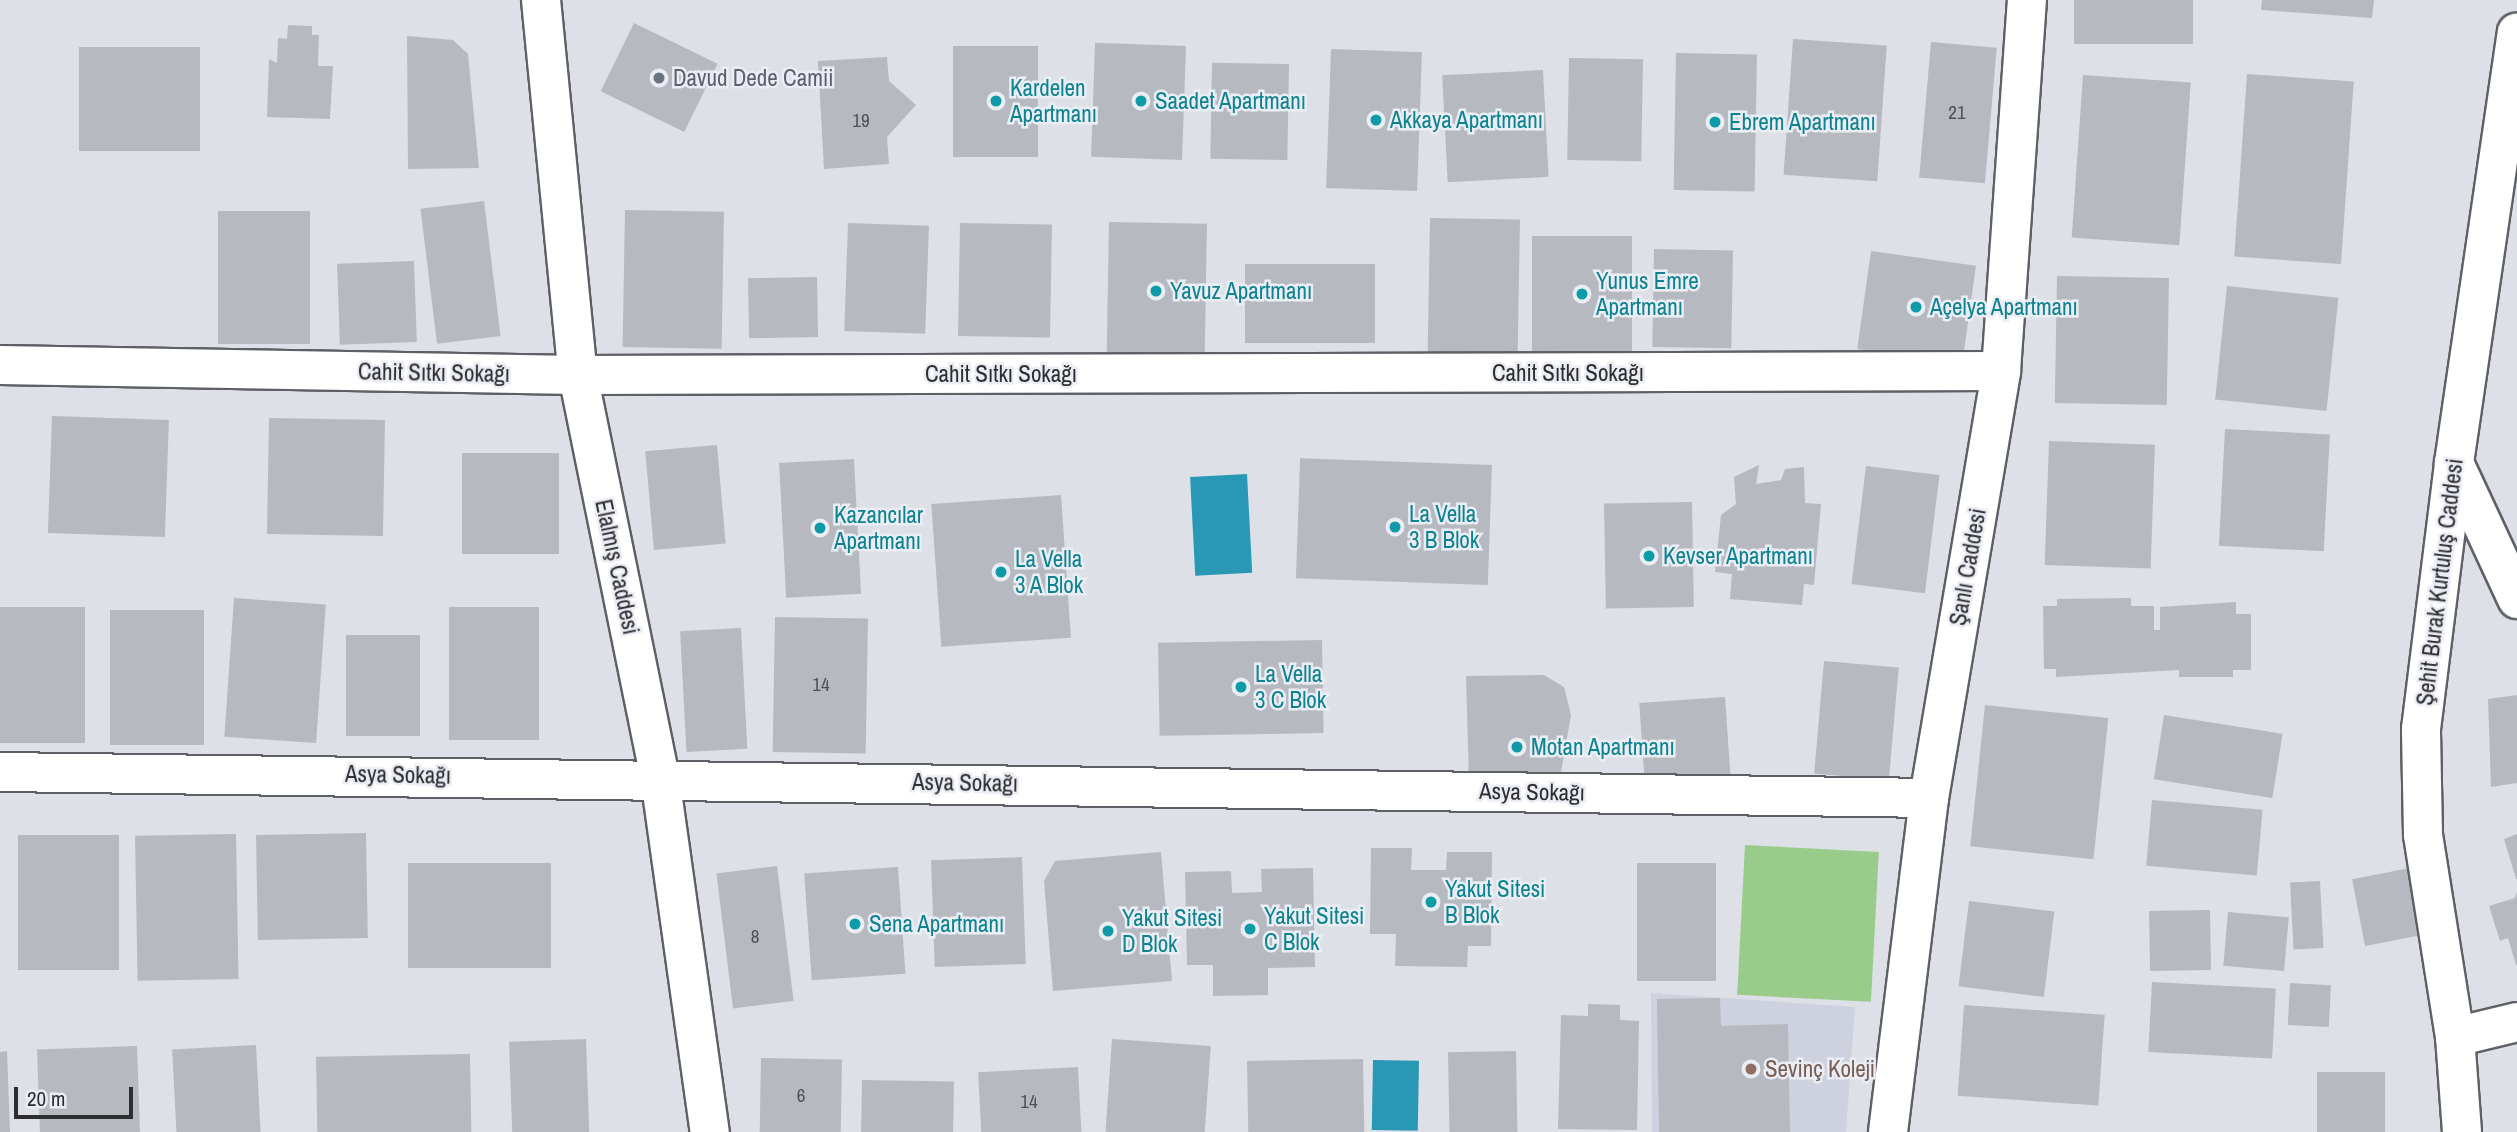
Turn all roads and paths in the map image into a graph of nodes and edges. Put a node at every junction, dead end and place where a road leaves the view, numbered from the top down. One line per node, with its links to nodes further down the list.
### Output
1 (541, 0): 6 (street, Elalmış Caddesi)
2 (2026, 0): 5 (street, Şanlı Caddesi)
3 (2516, 38): 7 (street, Şehit Burak Kurtuluş Caddesi)
4 (0, 365): 6 (street, Cahit Sıtkı Sokağı)
5 (2001, 371): 6 (street, Cahit Sıtkı Sokağı); 11 (street, Şanlı Caddesi)
6 (578, 375): 10 (street, Elalmış Caddesi)
7 (2454, 463): 8 (street); 13 (street, Şehit Burak Kurtuluş Caddesi)
8 (2517, 599)
9 (0, 772): 10 (street, Asya Sokağı)
10 (660, 778): 11 (street, Asya Sokağı); 14 (street, Elalmış Caddesi)
11 (1929, 798): 15 (street, Şanlı Caddesi)
12 (2517, 1022): 13 (street)
13 (2455, 1037): 16 (street, Şehit Burak Kurtuluş Caddesi)
14 (710, 1132)
15 (1888, 1132)
16 (2462, 1132)

